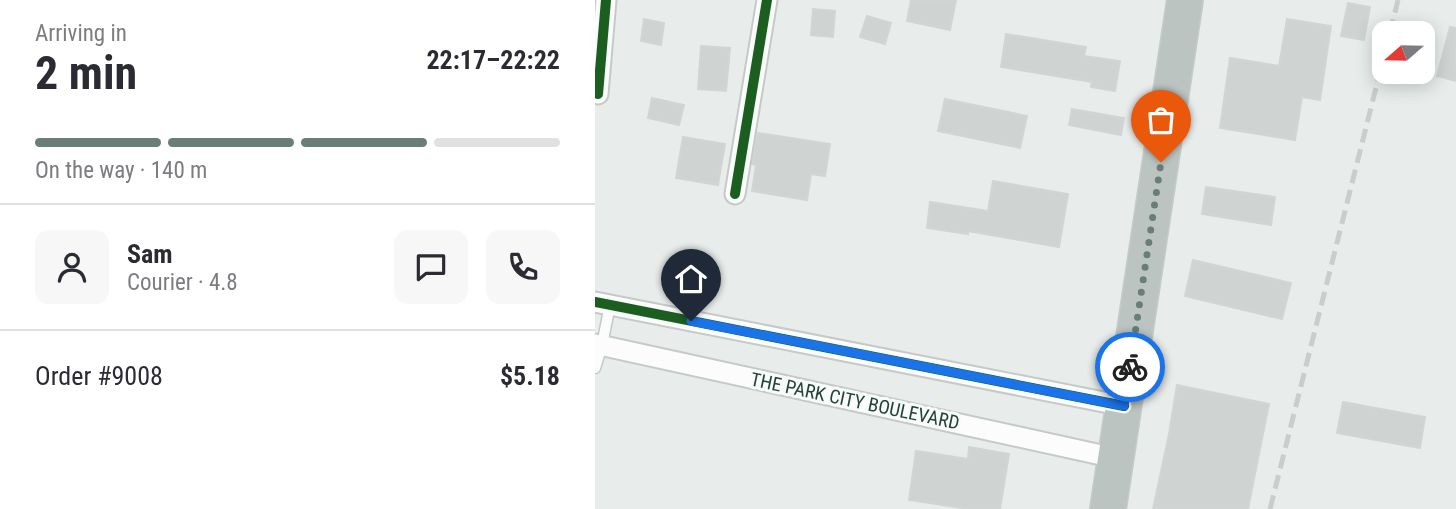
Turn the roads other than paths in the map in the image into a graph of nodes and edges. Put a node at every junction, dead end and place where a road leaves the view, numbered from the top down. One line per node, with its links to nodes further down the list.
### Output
1 (606, 0): 4 (street)
2 (767, 0): 5 (street)
3 (1185, 0): 9 (highway)
4 (598, 94)
5 (735, 194)
6 (602, 303): 7 (lane); 9 (street)
7 (599, 345): 8 (lane); 10 (street, THE PARK CITY BOULEVARD)
8 (595, 368)
9 (1124, 406): 10 (highway)
10 (1115, 458): 11 (highway)
11 (1108, 509)

